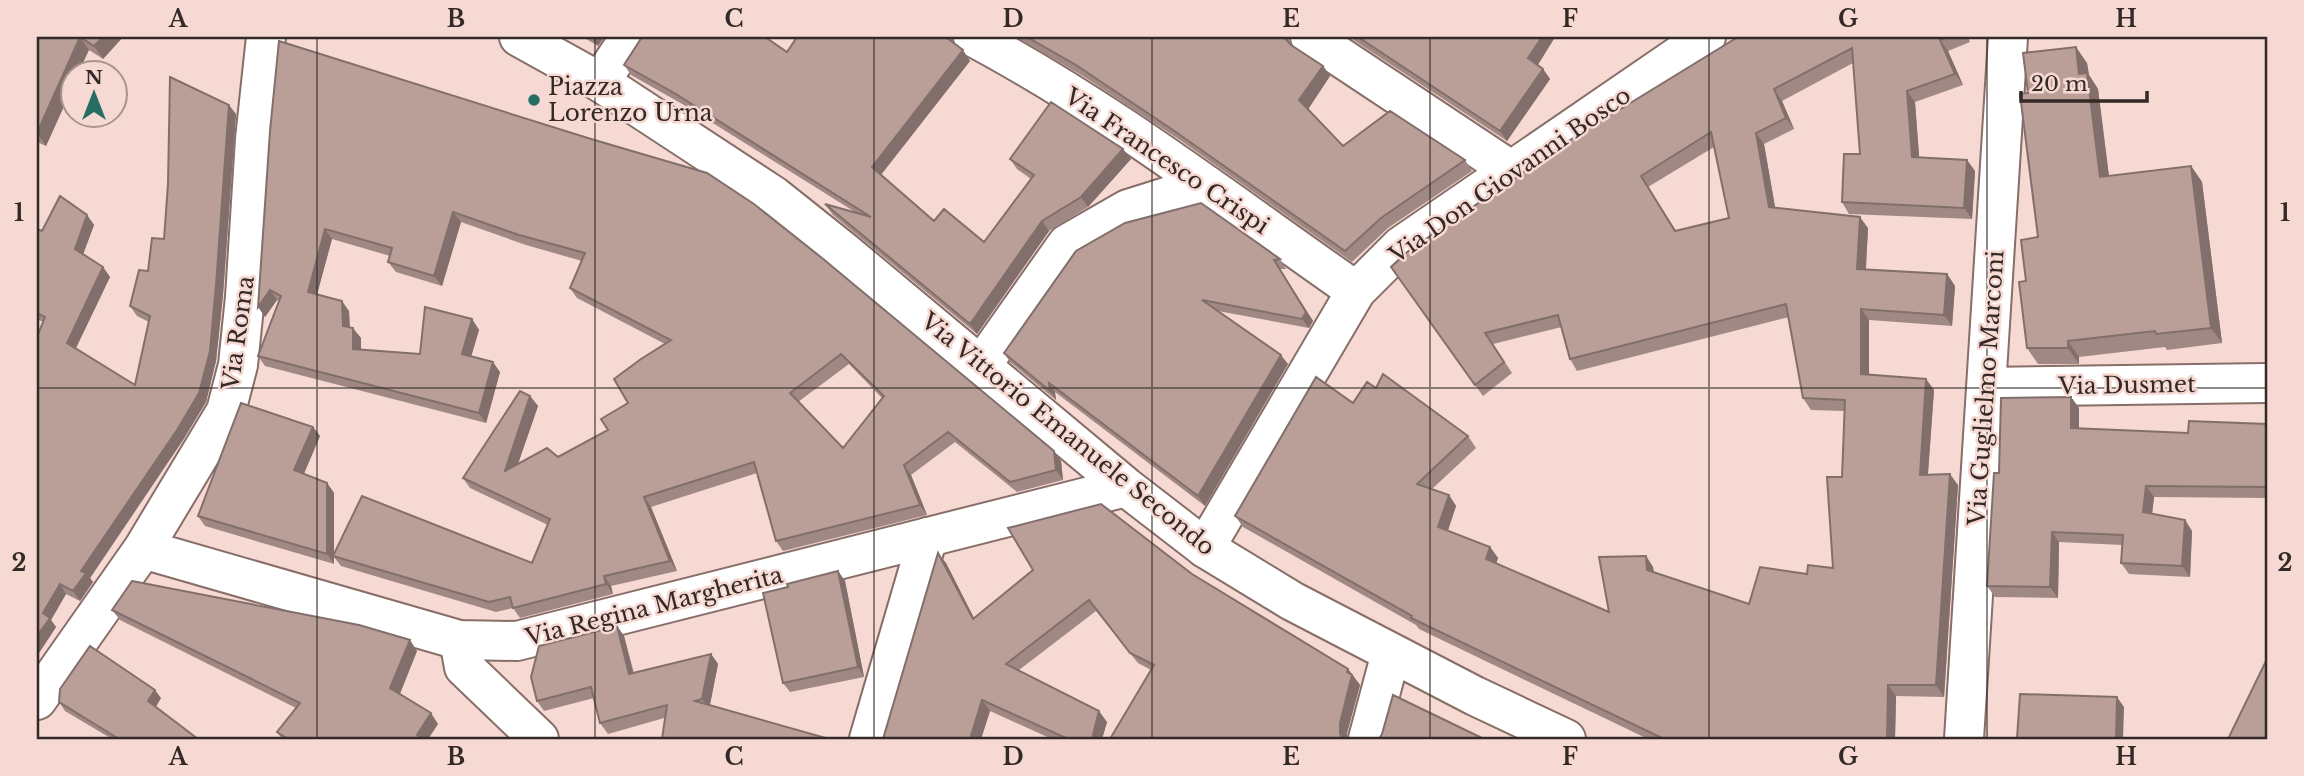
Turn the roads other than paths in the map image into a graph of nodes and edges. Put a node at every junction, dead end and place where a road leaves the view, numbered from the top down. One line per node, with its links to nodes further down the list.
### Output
1 (266, 37): 18 (street, Via Roma)
2 (519, 37): 8 (street, Via Vittorio Emanuele Secondo)
3 (629, 37): 8 (street)
4 (973, 37): 10 (street, Via Francesco Crispi)
5 (1310, 37): 9 (street)
6 (1706, 37): 9 (street, Via Don Giovanni Bosco)
7 (2008, 37): 14 (street, Via Guglielmo Marconi)
8 (600, 82): 12 (street, Via Vittorio Emanuele Secondo)
9 (1512, 171): 11 (street, Via Don Giovanni Bosco)
10 (1204, 185): 11 (street, Via Francesco Crispi); 12 (street)
11 (1356, 291): 17 (street, Via Don Giovanni Bosco)
12 (981, 366): 15 (street, Via Vittorio Emanuele Secondo)
13 (2267, 383): 14 (street, Via Dusmet)
14 (1986, 387): 26 (street, Via Guglielmo Marconi)
15 (1126, 486): 16 (street, Via Regina Margherita); 17 (street, Via Vittorio Emanuele Secondo)
16 (928, 537): 19 (street, Via Regina Margherita); 23 (street)
17 (1205, 548): 20 (street, Via Vittorio Emanuele Secondo)
18 (143, 549): 19 (street, Via Regina Margherita); 21 (street, Via Roma)
19 (459, 640): 22 (street)
20 (1391, 653): 24 (street); 25 (street, Via Vittorio Emanuele Secondo)
21 (37, 700)
22 (539, 739)
23 (869, 739)
24 (1368, 739)
25 (1566, 739)
26 (1964, 739)

